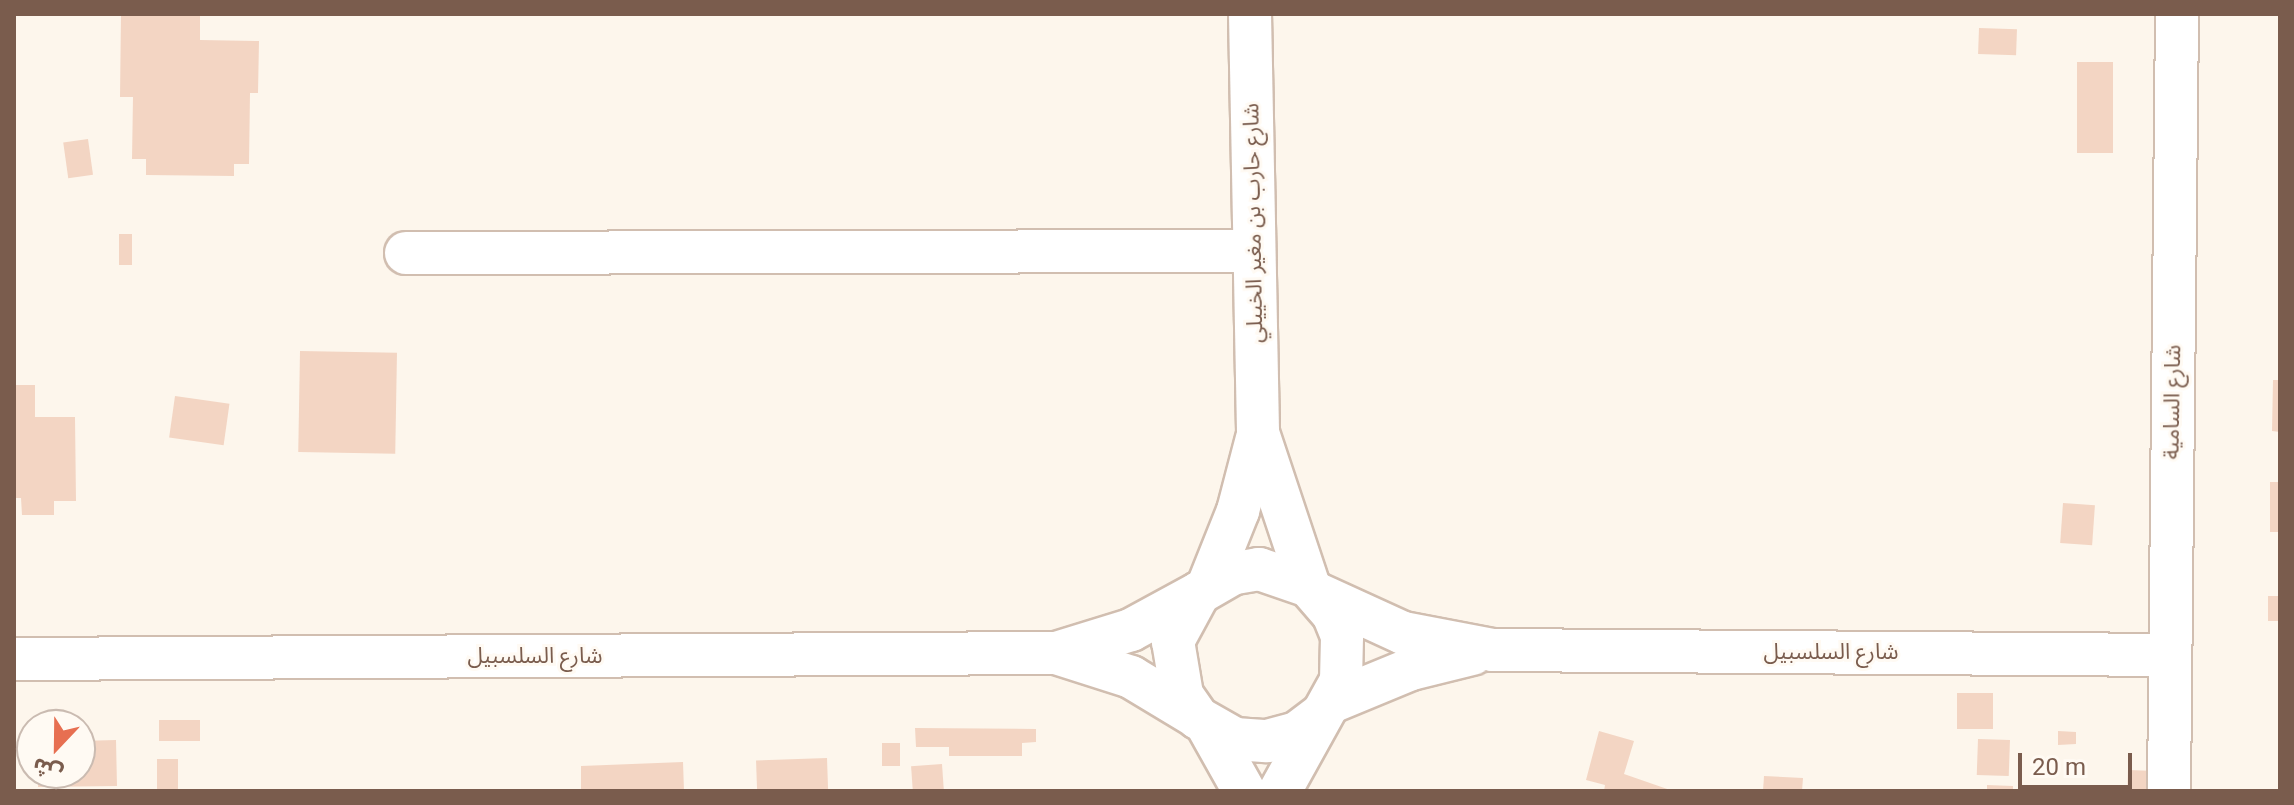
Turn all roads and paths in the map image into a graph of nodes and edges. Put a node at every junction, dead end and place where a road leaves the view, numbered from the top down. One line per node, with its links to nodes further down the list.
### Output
1 (1250, 14): 3 (street, شارع حارب بن مغير الخييلي)
2 (2177, 14): 10 (street, شارع السامية)
3 (1253, 251): 4 (street); 5 (street, شارع حارب بن مغير الخييلي)
4 (406, 253)
5 (1258, 433): 6 (street, شارع حارب بن مغير الخييلي); 7 (street, شارع حارب بن مغير الخييلي)
6 (1204, 589): 7 (street); 9 (street, شارع السلسبيل); 13 (street)
7 (1314, 591): 8 (street, شارع السلسبيل); 12 (street)
8 (1493, 650): 10 (street, شارع السلسبيل); 12 (street, شارع السلسبيل)
9 (1056, 653): 11 (street, شارع السلسبيل); 13 (street, شارع السلسبيل)
10 (2169, 655): 16 (street, شارع السامية)
11 (14, 659)
12 (1326, 708): 13 (street); 15 (street)
13 (1203, 721): 14 (street)
14 (1244, 791)
15 (1280, 791)
16 (2169, 791)

